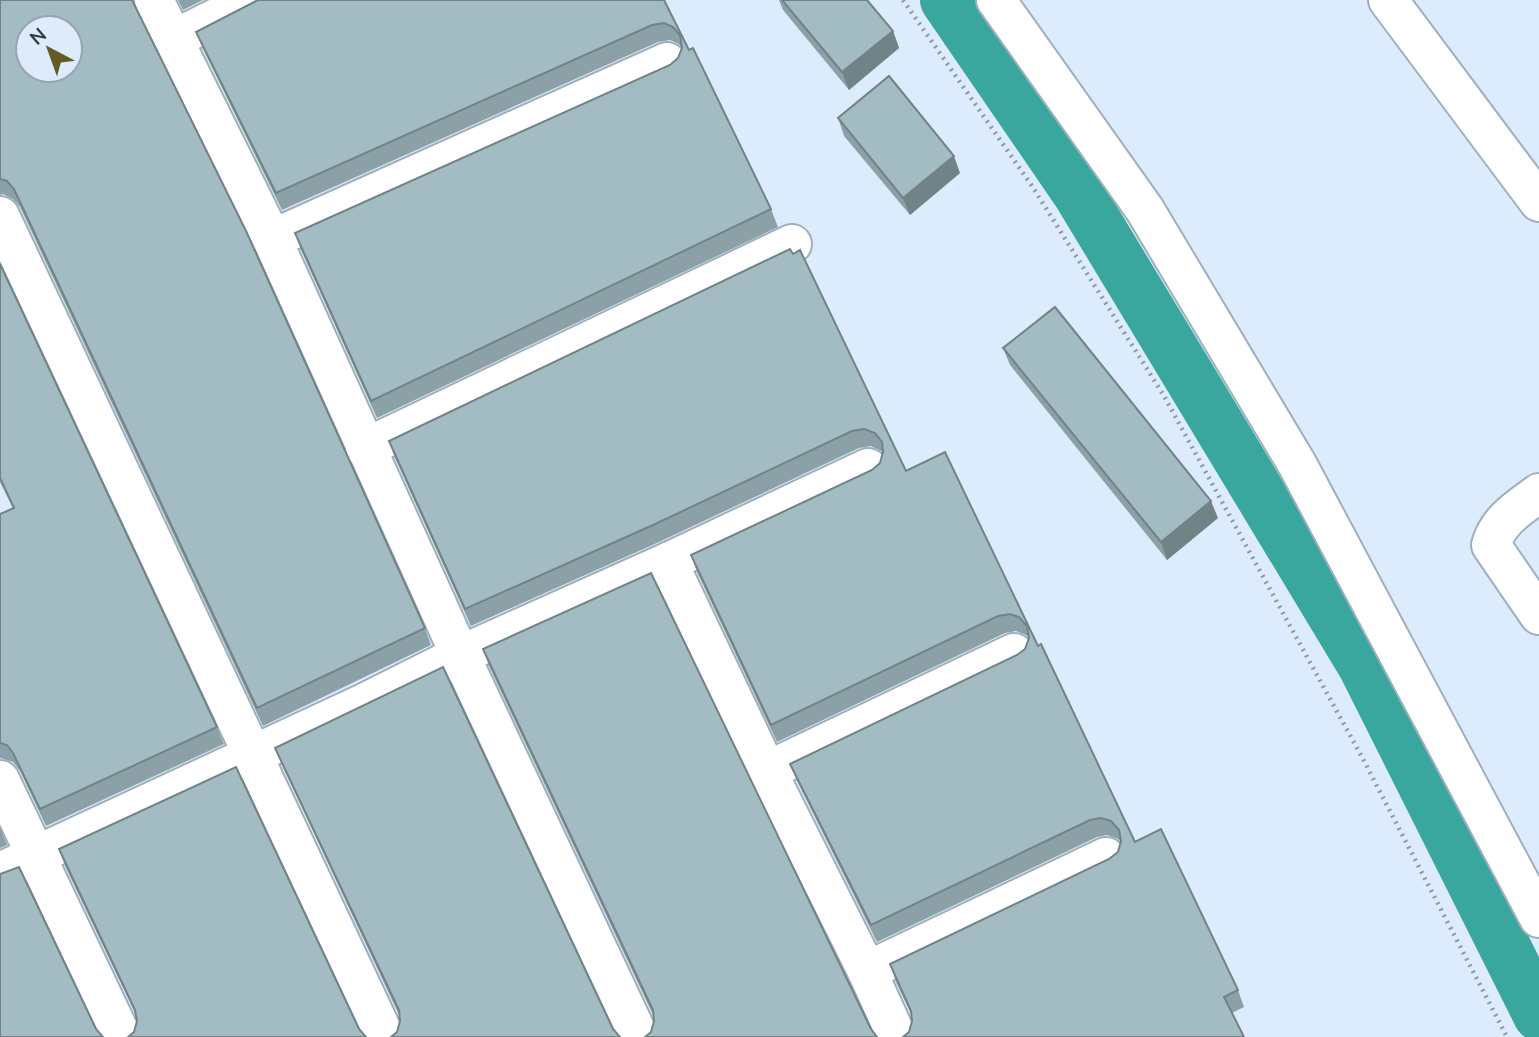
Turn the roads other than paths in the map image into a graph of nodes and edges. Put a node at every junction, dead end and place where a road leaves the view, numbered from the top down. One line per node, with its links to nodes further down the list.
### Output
1 (154, 0): 5 (street)
2 (252, 0): 5 (street)
3 (996, 0): 24 (street)
4 (1388, 0): 7 (street)
5 (174, 39): 9 (street)
6 (667, 62): 9 (street)
7 (1539, 202)
8 (0, 216): 18 (street)
9 (272, 239): 11 (street)
10 (792, 244): 11 (street)
11 (365, 448): 17 (street)
12 (868, 468): 14 (street)
13 (1539, 493): 15 (street)
14 (668, 562): 17 (street); 19 (street)
15 (1539, 615)
16 (1014, 653): 19 (street)
17 (460, 655): 18 (street); 28 (street)
18 (252, 754): 21 (street); 27 (street)
19 (767, 771): 25 (street)
20 (0, 780): 21 (street)
21 (36, 855): 23 (street); 26 (street)
22 (1106, 857): 25 (street)
23 (0, 872)
24 (1539, 918)
25 (867, 971): 29 (street)
26 (122, 1037)
27 (385, 1037)
28 (639, 1037)
29 (897, 1037)

